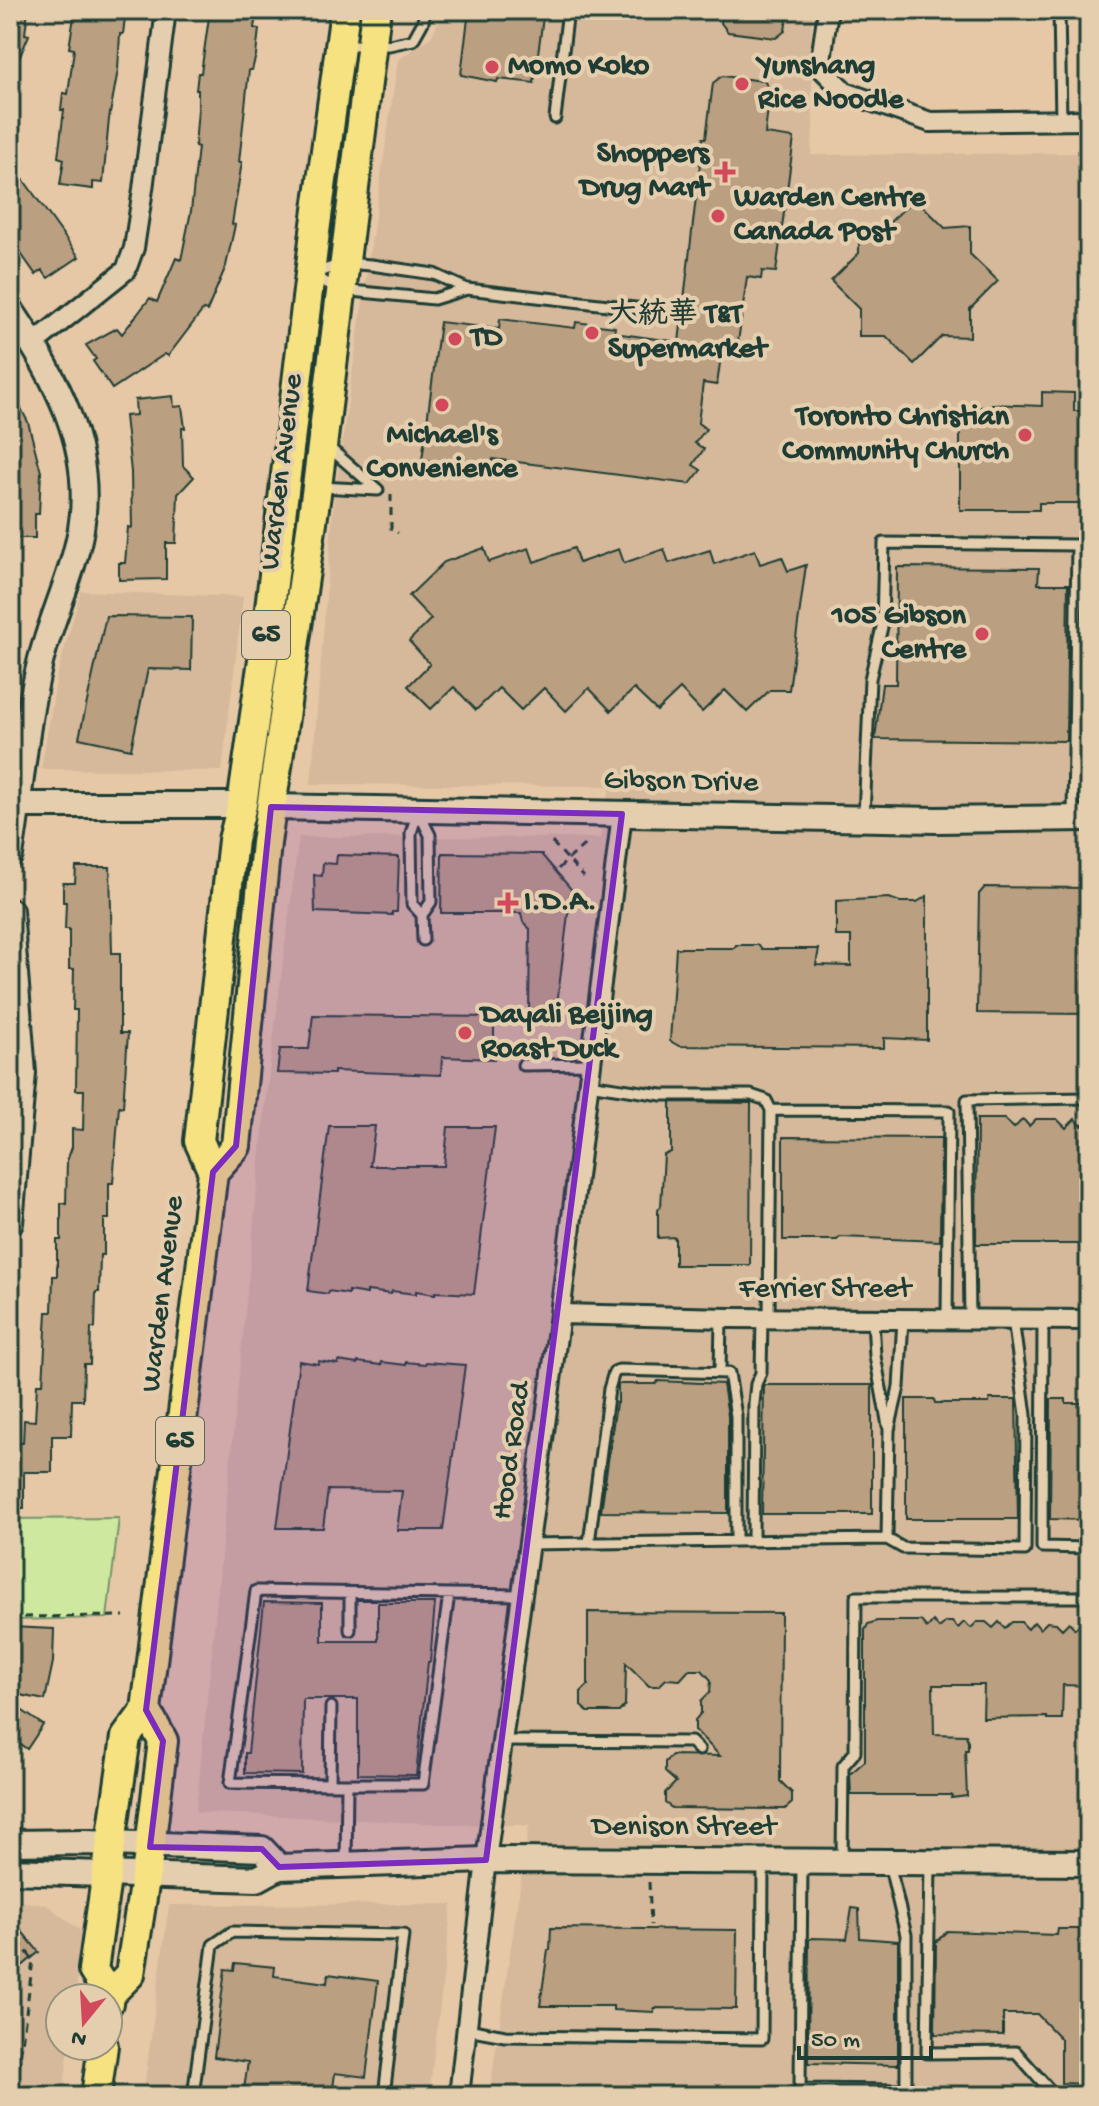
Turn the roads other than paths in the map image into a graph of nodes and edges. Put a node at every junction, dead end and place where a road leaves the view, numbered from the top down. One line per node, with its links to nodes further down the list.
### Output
1 (166, 10): 18 (street)
2 (345, 10): 8 (main road, Warden Avenue / 65)
3 (376, 10): 9 (main road, Warden Avenue / 65)
4 (425, 10): 9 (lane)
5 (568, 10): 10 (lane)
6 (828, 10): 11 (street)
7 (1059, 10): 11 (lane)
8 (340, 44): 9 (lane); 13 (main road, Warden Avenue / 65)
9 (372, 44): 14 (main road, Warden Avenue / 65)
10 (555, 118)
11 (1061, 120): 12 (street)
12 (1089, 120)
13 (310, 275): 14 (lane); 14 (lane); 20 (main road, Warden Avenue / 65)
14 (342, 277): 15 (lane); 15 (lane); 19 (main road, Warden Avenue / 65)
15 (467, 289): 17 (lane)
16 (10, 309): 18 (street)
17 (661, 311)
18 (33, 344): 22 (street)
19 (321, 441): 21 (main road, Warden Avenue / 65); 21 (lane)
20 (288, 466): 21 (street); 23 (main road, Warden Avenue / 65)
21 (317, 487): 24 (main road, Warden Avenue / 65)
22 (19, 805): 23 (street); 29 (street)
23 (242, 805): 24 (street); 39 (main road, Warden Avenue / 65)
24 (271, 807): 25 (street, Gibson Drive); 39 (main road, Warden Avenue / 65)
25 (419, 811): 26 (street, Gibson Drive); 31 (lane); 31 (lane)
26 (622, 814): 27 (street, Gibson Drive); 33 (street, Hood Road)
27 (864, 818): 28 (street, Gibson Drive); 28 (lane)
28 (1081, 818)
29 (10, 855)
30 (10, 911): 35 (street)
31 (422, 915): 32 (lane)
32 (423, 940)
33 (591, 1064): 34 (lane); 36 (street, Hood Road)
34 (523, 1065)
35 (17, 1072): 40 (street)
36 (588, 1084): 38 (lane); 41 (street, Hood Road)
37 (1089, 1098): 47 (lane)
38 (771, 1110): 43 (lane); 46 (lane)
39 (213, 1172): 67 (main road, Warden Avenue / 65)
40 (10, 1223)
41 (560, 1314): 42 (street, Ferrier Street); 57 (street, Hood Road)
42 (721, 1318): 43 (street, Ferrier Street); 51 (lane)
43 (765, 1318): 44 (street, Ferrier Street); 55 (lane)
44 (873, 1319): 45 (street, Ferrier Street); 52 (lane)
45 (903, 1319): 46 (street, Ferrier Street); 52 (lane)
46 (947, 1319): 47 (street, Ferrier Street)
47 (970, 1319): 48 (street, Ferrier Street)
48 (1013, 1319): 49 (street, Ferrier Street); 60 (lane)
49 (1043, 1319): 50 (street, Ferrier Street); 58 (lane)
50 (1089, 1320)
51 (720, 1372): 54 (lane); 56 (lane)
52 (889, 1430): 53 (lane)
53 (887, 1539): 55 (lane); 60 (lane)
54 (736, 1541): 55 (lane); 56 (lane)
55 (753, 1541)
56 (589, 1543): 57 (lane)
57 (529, 1544): 63 (street, Hood Road)
58 (1042, 1547): 59 (lane); 60 (lane)
59 (1089, 1548)
60 (1025, 1550)
61 (350, 1593): 62 (lane); 65 (lane); 70 (lane)
62 (449, 1594): 63 (lane); 71 (lane)
63 (522, 1595): 68 (street, Hood Road)
64 (1089, 1597): 78 (lane)
65 (350, 1630)
66 (331, 1707): 70 (lane)
67 (146, 1710): 73 (main road, Warden Avenue / 65); 74 (main road, Warden Avenue / 65)
68 (502, 1741): 69 (lane); 75 (street, Hood Road)
69 (699, 1750)
70 (330, 1784): 71 (lane)
71 (347, 1784): 82 (lane)
72 (10, 1843): 73 (street)
73 (110, 1844): 74 (street); 85 (main road, Warden Avenue / 65)
74 (150, 1847): 83 (street); 86 (main road, Warden Avenue / 65)
75 (486, 1860): 76 (street, Denison Street); 82 (street, Denison Street); 89 (street, Hood Road)
76 (763, 1860): 77 (street, Denison Street); 89 (lane)
77 (802, 1861): 78 (street, Denison Street); 79 (lane)
78 (842, 1861): 79 (street, Denison Street)
79 (888, 1861): 80 (street, Denison Street)
80 (930, 1862): 81 (street, Denison Street); 96 (lane)
81 (1089, 1863)
82 (346, 1865): 83 (street, Denison Street)
83 (279, 1867): 86 (street, Denison Street)
84 (10, 1871): 85 (street, Denison Street)
85 (107, 1875): 86 (street, Denison Street); 87 (main road, Warden Avenue / 65)
86 (145, 1876): 88 (main road, Warden Avenue / 65)
87 (99, 1982)
88 (123, 1982)
89 (467, 2029): 95 (street, Hood Road)
90 (101, 2062): 92 (main road)
91 (385, 2094): 93 (lane); 94 (lane)
92 (96, 2096)
93 (193, 2096)
94 (406, 2096)
95 (459, 2096)
96 (1055, 2096)

